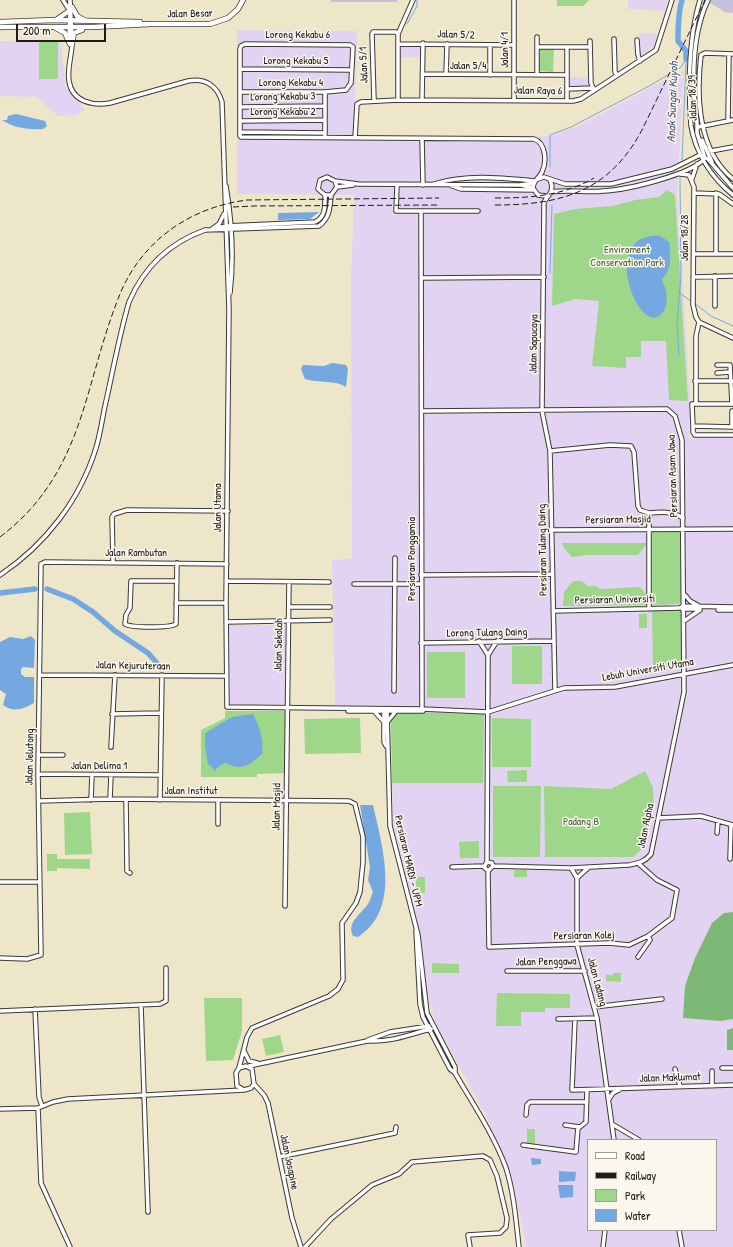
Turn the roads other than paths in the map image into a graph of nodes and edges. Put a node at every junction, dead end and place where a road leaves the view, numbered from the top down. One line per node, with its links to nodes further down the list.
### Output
1 (63, 0): 9 (street)
2 (70, 0): 9 (street)
3 (243, 0): 14 (main road, Jalan Besar)
4 (413, 0): 19 (street)
5 (514, 0): 29 (street, Jalan 4/1)
6 (672, 0): 34 (street, Jalan Raya 6)
7 (700, 0): 68 (street)
8 (708, 0): 59 (street)
9 (70, 9): 10 (main road); 11 (street); 12 (main road)
10 (55, 20): 11 (main road, Jalan Besar); 13 (main road, Jalan Besar)
11 (70, 21): 12 (main road, Jalan Besar); 18 (street)
12 (87, 21): 14 (main road, Jalan Besar)
13 (0, 22)
14 (151, 24): 17 (main road, Jalan Besar)
15 (0, 27): 16 (main road, Jalan Besar)
16 (52, 27): 18 (main road, Jalan Besar); 25 (main road)
17 (93, 27): 18 (main road, Jalan Besar); 25 (main road)
18 (70, 28): 25 (street)
19 (398, 34): 26 (street); 48 (street, Jalan 5/1)
20 (537, 38): 30 (street)
21 (614, 39): 43 (street)
22 (637, 40): 34 (street)
23 (590, 41): 32 (street)
24 (423, 43): 26 (street, Jalan 5/2); 27 (street, Jalan 5/2); 37 (street)
25 (71, 44): 73 (street)
26 (398, 44): 49 (street)
27 (447, 44): 28 (street, Jalan 5/2); 38 (street)
28 (490, 45): 29 (street, Jalan 5/2); 39 (street)
29 (514, 45): 40 (street, Jalan 4/1)
30 (537, 47): 31 (street); 41 (street)
31 (567, 47): 32 (street); 42 (street)
32 (590, 47): 45 (street)
33 (731, 54): 56 (street); 60 (street, Jalan 18/39)
34 (640, 61): 43 (street, Jalan Raya 6)
35 (240, 69): 36 (street, Lorong Kekabu 5); 36 (street, Lorong Kekabu 6); 46 (street)
36 (351, 70): 47 (street, Lorong Kekabu 4)
37 (423, 74): 38 (street, Jalan 5/4); 50 (street)
38 (446, 74): 39 (street, Jalan 5/4)
39 (490, 75): 40 (street, Jalan 5/4)
40 (514, 75): 41 (street, Jalan 5/4); 51 (street, Jalan 4/1)
41 (537, 75): 42 (street, Jalan 5/4)
42 (567, 75): 44 (street)
43 (617, 75): 45 (street, Jalan Raya 6)
44 (567, 89): 45 (street); 52 (street)
45 (593, 89): 52 (street, Jalan Raya 6)
46 (240, 92): 47 (street, Lorong Kekabu 4); 54 (street)
47 (326, 92): 53 (street)
48 (374, 100): 49 (street, Jalan Raya 6); 65 (street, Jalan Raya 6)
49 (398, 100): 50 (street, Jalan Raya 6)
50 (422, 100): 51 (street, Jalan Raya 6)
51 (514, 100): 52 (street, Jalan Raya 6)
52 (567, 101)
53 (326, 106): 54 (street, Lorong Kekabu 3); 55 (street)
54 (240, 107): 58 (street)
55 (325, 120): 58 (street, Lorong Kekabu 2); 63 (street)
56 (728, 120): 57 (street); 60 (street)
57 (733, 120)
58 (240, 121): 62 (street)
59 (697, 121): 61 (street); 71 (street)
60 (703, 126): 61 (street); 69 (street, Jalan 18/39)
61 (698, 127): 75 (street)
62 (240, 132): 63 (street); 64 (street)
63 (325, 133): 64 (street)
64 (326, 138): 65 (street)
65 (355, 138): 66 (street)
66 (422, 139): 80 (street); 82 (street)
67 (733, 147): 69 (street)
68 (698, 148): 70 (street); 71 (street)
69 (711, 151): 77 (street, Jalan 18/39)
70 (695, 157): 71 (street); 78 (street)
71 (703, 158): 72 (street); 75 (street); 95 (street)
72 (697, 164): 74 (street); 76 (street, Jalan 18/28)
73 (224, 171): 102 (street); 103 (street)
74 (676, 174): 76 (street); 90 (street)
75 (723, 178): 88 (street)
76 (692, 179): 91 (street, Jalan 18/28)
77 (733, 179)
78 (550, 180): 80 (street); 90 (street)
79 (335, 181): 81 (street); 87 (street); 93 (street)
80 (536, 181): 83 (street); 85 (street); 89 (street)
81 (358, 184): 86 (street); 87 (street)
82 (423, 185): 83 (street); 86 (street)
83 (431, 185): 84 (street)
84 (441, 185): 85 (street); 89 (street)
85 (520, 185): 89 (street)
86 (396, 186): 100 (street)
87 (336, 188): 94 (street)
88 (733, 188)
89 (534, 189): 96 (street)
90 (551, 192): 97 (street)
91 (694, 193): 92 (street); 105 (street, Jalan 18/28)
92 (716, 193): 99 (street); 106 (street)
93 (325, 195): 94 (street); 103 (street)
94 (331, 195): 103 (street)
95 (733, 195)
96 (541, 196): 97 (street); 98 (street)
97 (546, 196): 98 (street)
98 (544, 202): 110 (street, Jalan Sapucaya)
99 (733, 204)
100 (421, 211): 101 (street); 112 (street, Persiaran Ponggamia)
101 (478, 211)
102 (225, 212): 103 (street); 104 (street)
103 (229, 227): 104 (street); 132 (street, Jalan Utama)
104 (211, 229): 144 (street)
105 (694, 254): 106 (street); 111 (street, Jalan 18/28)
106 (716, 254): 107 (street)
107 (733, 254)
108 (716, 276): 109 (street); 111 (street); 113 (street)
109 (733, 276)
110 (544, 277): 112 (street); 124 (street, Jalan Sapucaya)
111 (694, 277): 114 (street, Jalan 18/28)
112 (420, 278): 123 (street, Persiaran Ponggamia)
113 (715, 306)
114 (699, 322): 115 (street); 119 (street)
115 (733, 338)
116 (717, 365): 117 (street)
117 (730, 372): 118 (street); 120 (street)
118 (717, 373)
119 (695, 381): 120 (street); 121 (street)
120 (732, 381): 122 (street)
121 (695, 403): 122 (street); 128 (street)
122 (732, 404)
123 (422, 411): 124 (street, Persiaran Asam Jawa); 146 (street, Persiaran Ponggamia)
124 (542, 411): 125 (street, Persiaran Asam Jawa); 127 (street, Persiaran Tulang Daing)
125 (551, 411): 127 (street); 134 (street, Persiaran Asam Jawa)
126 (732, 411): 129 (street)
127 (545, 422): 131 (street, Persiaran Tulang Daing)
128 (693, 426): 129 (street); 130 (street)
129 (733, 427)
130 (733, 435)
131 (550, 451): 133 (street); 138 (street, Persiaran Tulang Daing)
132 (228, 511): 141 (street); 143 (street, Jalan Utama)
133 (649, 513): 134 (street); 135 (street)
134 (683, 518): 137 (street, Persiaran Asam Jawa)
135 (649, 528): 137 (street, Persiaran Masjid); 138 (street, Persiaran Masjid); 161 (street)
136 (733, 528): 137 (street, Persiaran Masjid)
137 (683, 529): 154 (street, Persiaran Asam Jawa)
138 (552, 530): 145 (street, Persiaran Tulang Daing)
139 (395, 558): 152 (street)
140 (45, 562): 141 (street, Jalan Rambutan); 175 (street, Jalan Jelutong)
141 (113, 562): 142 (street, Jalan Rambutan)
142 (177, 563): 143 (street, Jalan Rambutan); 147 (street)
143 (227, 564): 148 (street, Jalan Utama)
144 (0, 574)
145 (552, 574): 146 (street); 163 (street, Persiaran Tulang Daing)
146 (421, 575): 153 (street, Persiaran Ponggamia)
147 (176, 581): 155 (street); 155 (street)
148 (227, 581): 149 (street); 156 (street, Jalan Utama)
149 (289, 582): 150 (street); 157 (street, Jalan Sekolah)
150 (329, 582)
151 (354, 584): 152 (street)
152 (395, 584): 153 (street); 180 (street)
153 (421, 584): 171 (street, Persiaran Ponggamia)
154 (684, 592): 159 (street, Persiaran Asam Jawa); 160 (street)
155 (176, 603): 156 (street)
156 (226, 603): 167 (street, Jalan Utama)
157 (289, 607): 158 (street); 165 (street, Jalan Sekolah)
158 (330, 607)
159 (682, 608): 160 (street, Persiaran Universiti); 161 (street, Persiaran Universiti); 166 (street, Persiaran Asam Jawa)
160 (701, 608): 162 (street, Persiaran Universiti); 166 (street)
161 (649, 609): 163 (street, Persiaran Universiti)
162 (733, 609)
163 (553, 611): 169 (street, Persiaran Tulang Daing)
164 (330, 620): 165 (street)
165 (288, 621): 167 (street); 181 (street, Jalan Sekolah)
166 (684, 621): 174 (street, Persiaran Asam Jawa)
167 (226, 622): 178 (street, Jalan Utama)
168 (497, 641): 169 (street, Lorong Tulang Daing); 170 (street, Lorong Tulang Daing); 172 (street)
169 (553, 641): 179 (street, Persiaran Tulang Daing)
170 (479, 642): 171 (street, Lorong Tulang Daing); 172 (street)
171 (421, 643): 186 (street, Persiaran Ponggamia)
172 (488, 655): 190 (street)
173 (733, 665): 174 (street, Lebuh Universiti Utama)
174 (685, 673): 179 (street, Lebuh Universiti Utama); 207 (street, Jalan Alpha)
175 (40, 675): 176 (street, Jalan Kejuruteraan); 195 (street, Jalan Jelutong)
176 (115, 675): 177 (street, Jalan Kejuruteraan); 191 (street)
177 (162, 676): 178 (street, Jalan Kejuruteraan); 189 (street)
178 (226, 676): 181 (street, Jalan Utama)
179 (554, 690): 190 (street, Lebuh Universiti Utama)
180 (394, 691)
181 (288, 708): 183 (street, Lebuh Universiti Utama); 205 (street, Jalan Masjid)
182 (361, 708): 183 (street, Lebuh Universiti Utama); 184 (street, Lebuh Universiti Utama); 185 (street)
183 (331, 709): 187 (street, Lebuh Universiti Utama)
184 (405, 709): 185 (street); 186 (street, Lebuh Universiti Utama)
185 (385, 710): 187 (street, Lebuh Universiti Utama); 188 (street, Lebuh Universiti Utama); 192 (street, Persiaran MARDI - UPM)
186 (422, 710): 188 (street, Lebuh Universiti Utama); 190 (street, Lebuh Universiti Utama)
187 (374, 711): 192 (street)
188 (396, 711): 192 (street)
189 (160, 712): 191 (street); 199 (street)
190 (488, 712): 214 (street)
191 (112, 714): 193 (street)
192 (385, 722): 227 (street, Persiaran MARDI - UPM)
193 (111, 747)
194 (63, 754): 195 (street)
195 (39, 755): 196 (street, Jalan Jelutong)
196 (38, 774): 197 (street, Jalan Delima 1); 206 (street, Jalan Jelutong)
197 (92, 775): 198 (street, Jalan Delima 1); 201 (street)
198 (111, 775): 199 (street, Jalan Delima 1); 200 (street)
199 (160, 775): 203 (street)
200 (110, 799): 201 (street, Jalan Institut); 202 (street, Jalan Institut)
201 (91, 800): 206 (street, Jalan Institut)
202 (126, 800): 203 (street, Jalan Institut); 222 (street)
203 (160, 800): 204 (street, Jalan Institut)
204 (218, 800): 205 (street, Jalan Institut); 209 (street)
205 (287, 800): 226 (street, Jalan Masjid); 251 (street, Jalan Institut)
206 (39, 801): 225 (street, Jalan Jelutong)
207 (658, 818): 208 (street); 215 (street, Jalan Alpha)
208 (718, 822): 210 (street); 211 (street)
209 (218, 824)
210 (732, 825): 212 (street)
211 (717, 833)
212 (732, 848): 213 (street)
213 (730, 859)
214 (488, 862): 216 (street); 217 (street)
215 (639, 864): 220 (street, Jalan Alpha); 228 (street, Persiaran Kolej)
216 (484, 866): 218 (street); 221 (street)
217 (493, 866): 219 (street, Jalan Alpha); 221 (street)
218 (452, 867)
219 (571, 868): 220 (street, Jalan Alpha); 223 (street)
220 (589, 868): 223 (street)
221 (488, 870): 229 (street, Persiaran Kolej)
222 (130, 873)
223 (577, 878): 229 (street, Jalan Ladang)
224 (0, 882): 225 (street)
225 (40, 882): 231 (street, Jalan Jelutong)
226 (285, 906)
227 (416, 931): 240 (street, Persiaran MARDI - UPM); 244 (street, Persiaran MARDI - UPM)
228 (648, 936): 229 (street, Persiaran Kolej); 230 (street)
229 (577, 945): 234 (street, Jalan Ladang)
230 (638, 957)
231 (0, 958)
232 (166, 968): 236 (street)
233 (507, 971): 234 (street, Jalan Penggawa)
234 (585, 971): 237 (street, Jalan Ladang)
235 (662, 999): 237 (street)
236 (141, 1005): 238 (street); 274 (street)
237 (594, 1007): 241 (street, Jalan Ladang)
238 (35, 1009): 239 (street); 277 (street)
239 (0, 1011)
240 (423, 1017): 245 (street, Persiaran MARDI - UPM); 246 (street)
241 (597, 1018): 243 (street); 263 (street, Jalan Ladang)
242 (558, 1019): 243 (street)
243 (575, 1019): 270 (street, Jalan Maklumat)
244 (433, 1027): 245 (street); 261 (street, Persiaran MARDI - UPM)
245 (428, 1028): 246 (street); 248 (street, Persiaran MARDI - UPM)
246 (420, 1030): 247 (street); 248 (street); 250 (street)
247 (384, 1034): 249 (street); 250 (street)
248 (433, 1037): 261 (street, Persiaran MARDI - UPM)
249 (367, 1041): 250 (street); 252 (street)
250 (386, 1041)
251 (243, 1050): 252 (street); 254 (street); 255 (street)
252 (268, 1063): 253 (street)
253 (258, 1064): 254 (street); 260 (street)
254 (248, 1066): 255 (street); 260 (street)
255 (239, 1068): 262 (street)
256 (722, 1068): 257 (street)
257 (733, 1068)
258 (675, 1069): 266 (street)
259 (712, 1071): 267 (street)
260 (253, 1072): 264 (street)
261 (455, 1073): 295 (street, Persiaran MARDI - UPM)
262 (236, 1081): 269 (street); 272 (street)
263 (606, 1082): 268 (street); 271 (street, Jalan Ladang)
264 (254, 1084): 269 (street); 273 (street, Jalan Josapine)
265 (733, 1085): 267 (street, Jalan Maklumat)
266 (680, 1086): 267 (street, Jalan Maklumat); 268 (street, Jalan Maklumat)
267 (712, 1086)
268 (620, 1089): 271 (street, Jalan Maklumat); 275 (street)
269 (246, 1090): 272 (street); 273 (street)
270 (587, 1090): 271 (street, Jalan Maklumat); 276 (street)
271 (607, 1090): 275 (street, Jalan Ladang)
272 (223, 1091): 274 (street)
273 (261, 1092): 287 (street, Jalan Josapine)
274 (143, 1095): 277 (street); 288 (street)
275 (609, 1099): 280 (street, Jalan Ladang)
276 (586, 1102): 279 (street); 283 (street)
277 (40, 1107): 278 (street); 291 (street)
278 (0, 1109)
279 (526, 1115)
280 (612, 1124): 284 (street, Jalan Ladang); 285 (street)
281 (565, 1125): 283 (street)
282 (396, 1127): 287 (street)
283 (578, 1127): 286 (street)
284 (614, 1139)
285 (637, 1139)
286 (523, 1146)
287 (279, 1157): 292 (street, Jalan Josapine)
288 (148, 1212)
289 (605, 1231): 296 (street)
290 (679, 1231): 297 (street)
291 (70, 1247)
292 (301, 1247)
293 (305, 1247): 294 (street)
294 (470, 1247)
295 (519, 1247)
296 (603, 1247)
297 (682, 1247)

